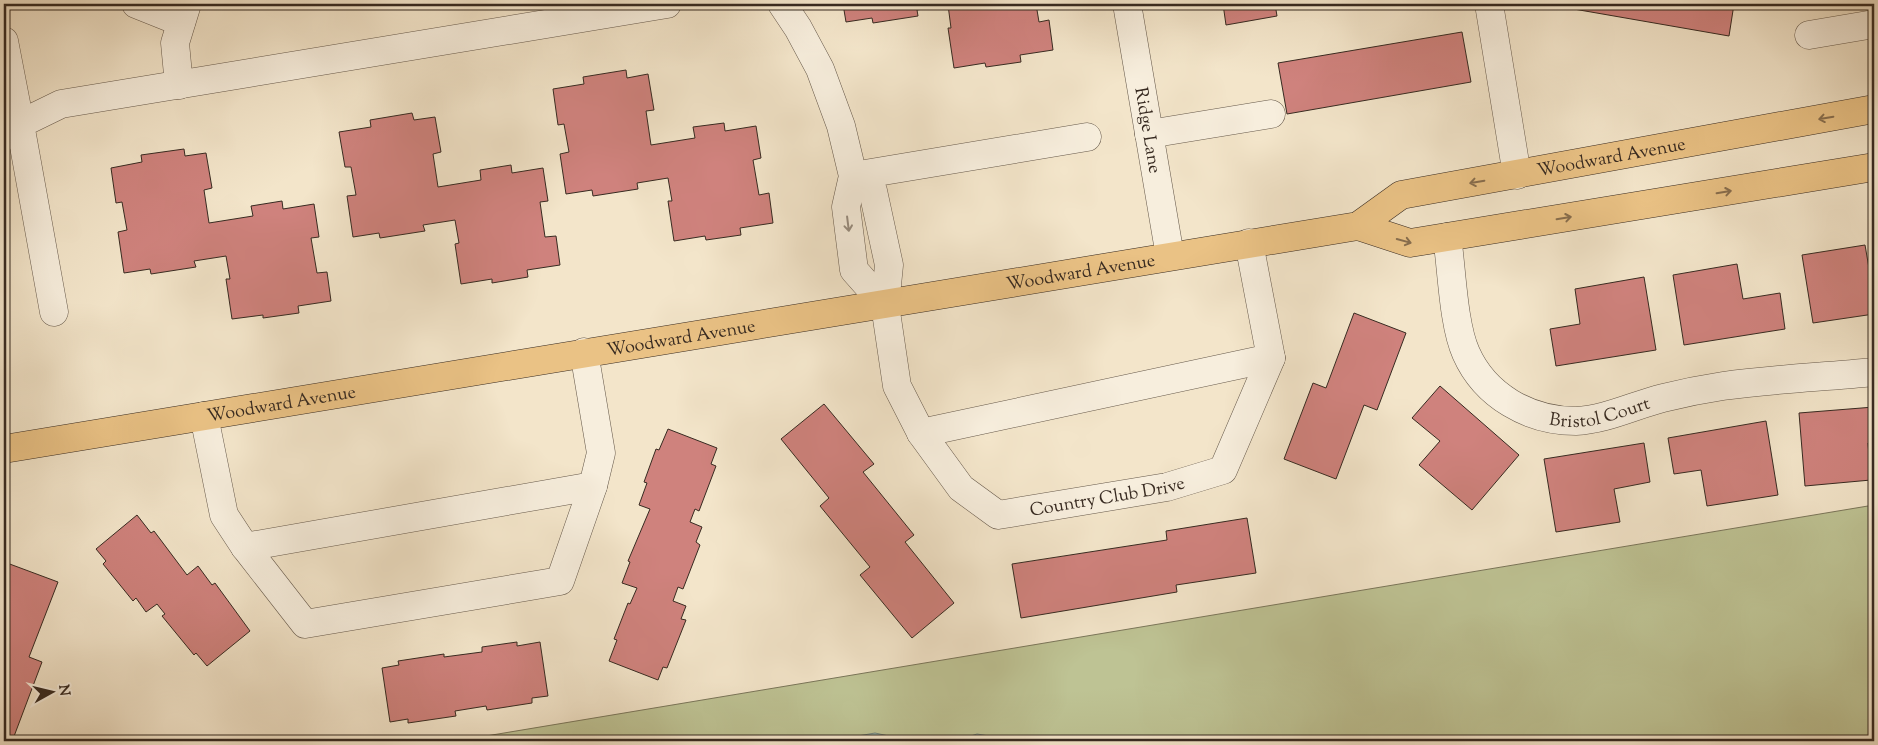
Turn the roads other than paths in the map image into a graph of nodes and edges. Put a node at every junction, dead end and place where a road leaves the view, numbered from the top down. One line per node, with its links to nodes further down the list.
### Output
1 (136, 4): 6 (street)
2 (667, 4): 7 (street)
3 (782, 4): 19 (street)
4 (1127, 4): 15 (street, Ridge Lane)
5 (1489, 4): 18 (street)
6 (184, 13): 11 (street)
7 (562, 13): 11 (street)
8 (1874, 24): 9 (street)
9 (1809, 35)
10 (4, 41): 14 (street)
11 (178, 85): 14 (street)
12 (1874, 109): 18 (main road, Woodward Avenue, one-way to 18)
13 (1271, 114): 15 (street)
14 (12, 131): 25 (street)
15 (1149, 134): 23 (street, Ridge Lane)
16 (1087, 138): 19 (street)
17 (1874, 167): 21 (main road, Woodward Avenue, one-way to 17)
18 (1517, 175): 20 (main road, Woodward Avenue, one-way to 20)
19 (853, 176): 24 (street, Country Club Drive)
20 (1358, 226): 21 (main road, Woodward Avenue, one-way to 21); 22 (main road, Woodward Avenue)
21 (1447, 237): 28 (street, Bristol Court)
22 (1249, 243): 23 (main road, Woodward Avenue); 27 (street)
23 (1170, 256): 24 (main road, Woodward Avenue)
24 (885, 305): 26 (main road, Woodward Avenue); 30 (street, Country Club Drive)
25 (54, 312)
26 (584, 352): 29 (main road, Woodward Avenue); 32 (street)
27 (1271, 358): 30 (street); 30 (street, Country Club Drive)
28 (1874, 372)
29 (204, 416): 31 (main road, Woodward Avenue); 33 (street)
30 (921, 433)
31 (4, 449)
32 (593, 486): 33 (street); 33 (street)
33 (245, 547)

